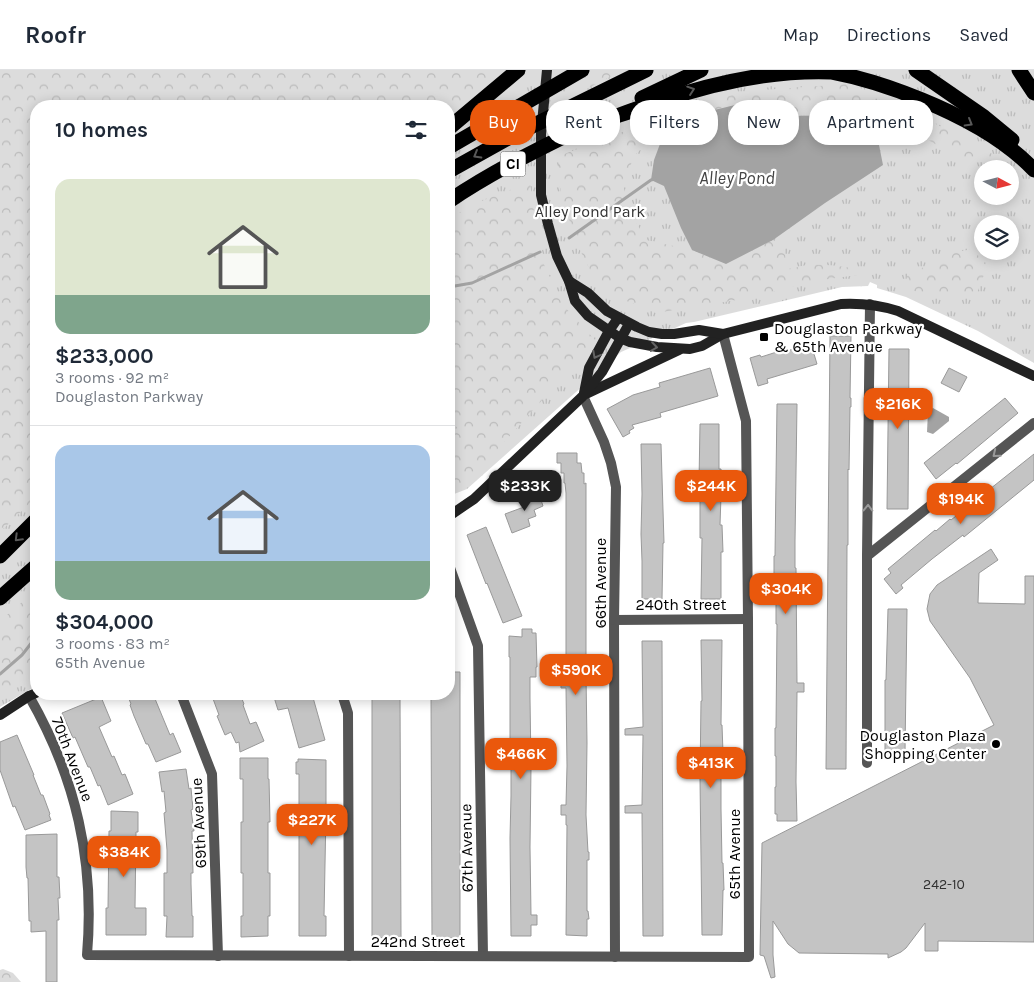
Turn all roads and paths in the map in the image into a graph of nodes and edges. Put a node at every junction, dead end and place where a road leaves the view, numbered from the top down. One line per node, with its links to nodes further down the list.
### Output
1 (518, 70): 15 (highway)
2 (582, 70): 16 (highway)
3 (638, 70): 10 (highway)
4 (646, 70): 11 (highway, CI)
5 (701, 70): 12 (highway, CI)
6 (916, 70): 18 (highway)
7 (1019, 70): 9 (highway)
8 (546, 73): 22 (main road)
9 (1034, 93)
10 (581, 100)
11 (583, 100)
12 (620, 109)
13 (620, 115): 20 (highway, one-way to 20)
14 (546, 118): 19 (highway, CI, one-way to 19)
15 (455, 123)
16 (455, 144)
17 (548, 145): 21 (highway, CI)
18 (1034, 164)
19 (455, 168)
20 (1034, 170)
21 (455, 197)
22 (569, 281): 24 (main road); 26 (main road)
23 (870, 304): 27 (main road); 30 (main road); 36 (street, one-way to 23)
24 (618, 318): 25 (main road); 26 (main road)
25 (629, 324): 27 (main road); 28 (main road)
26 (609, 331): 28 (main road); 31 (main road, one-way to 31)
27 (722, 334): 29 (main road); 40 (street, 65th Avenue)
28 (620, 338): 29 (main road, one-way to 29); 31 (main road)
29 (683, 349): 31 (main road)
30 (1034, 376)
31 (583, 396): 33 (main road); 41 (street, 66th Avenue)
32 (1034, 423): 36 (street, one-way to 36)
33 (455, 512)
34 (30, 526): 35 (highway, one-way to 35)
35 (0, 556)
36 (867, 556): 47 (street)
37 (30, 571): 39 (highway)
38 (455, 582): 51 (street, 67th Avenue)
39 (0, 598)
40 (748, 619): 41 (street, 240th Street); 53 (street, 65th Avenue)
41 (614, 620): 52 (street, 66th Avenue)
42 (30, 696): 46 (main road)
43 (36, 700): 48 (street, 70th Avenue)
44 (183, 700): 49 (street, 69th Avenue)
45 (344, 700): 50 (street)
46 (0, 715)
47 (867, 763)
48 (87, 955): 49 (street, 242nd Street)
49 (218, 956): 50 (street, 242nd Street)
50 (349, 956): 51 (street, 242nd Street)
51 (482, 956): 52 (street, 242nd Street)
52 (615, 957): 53 (street, 242nd Street)
53 (749, 957)

